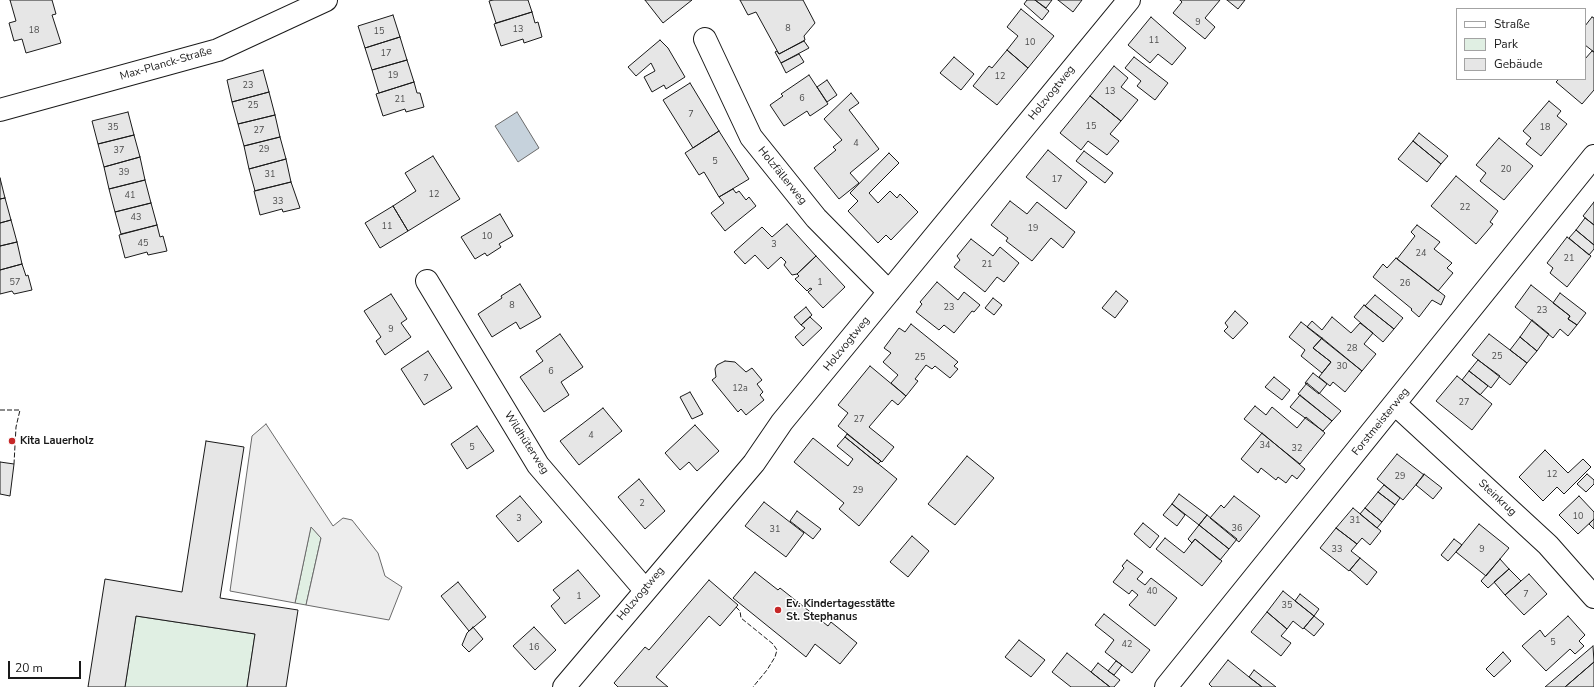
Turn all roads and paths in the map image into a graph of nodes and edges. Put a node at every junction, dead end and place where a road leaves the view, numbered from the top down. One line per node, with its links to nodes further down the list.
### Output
1 (326, 0): 4 (street, Max-Planck-Straße)
2 (1129, 0): 7 (street, Holzvogtweg)
3 (705, 39): 7 (street, Holzfällerweg)
4 (0, 110)
5 (1594, 156): 8 (street, Forstmeisterweg)
6 (426, 281): 9 (street, Wildhüterweg)
7 (889, 292): 9 (street, Holzvogtweg)
8 (1395, 404): 10 (street, Steinkrug); 12 (street, Forstmeisterweg)
9 (645, 590): 11 (street, Holzvogtweg)
10 (1594, 597)
11 (564, 687)
12 (1166, 687)

